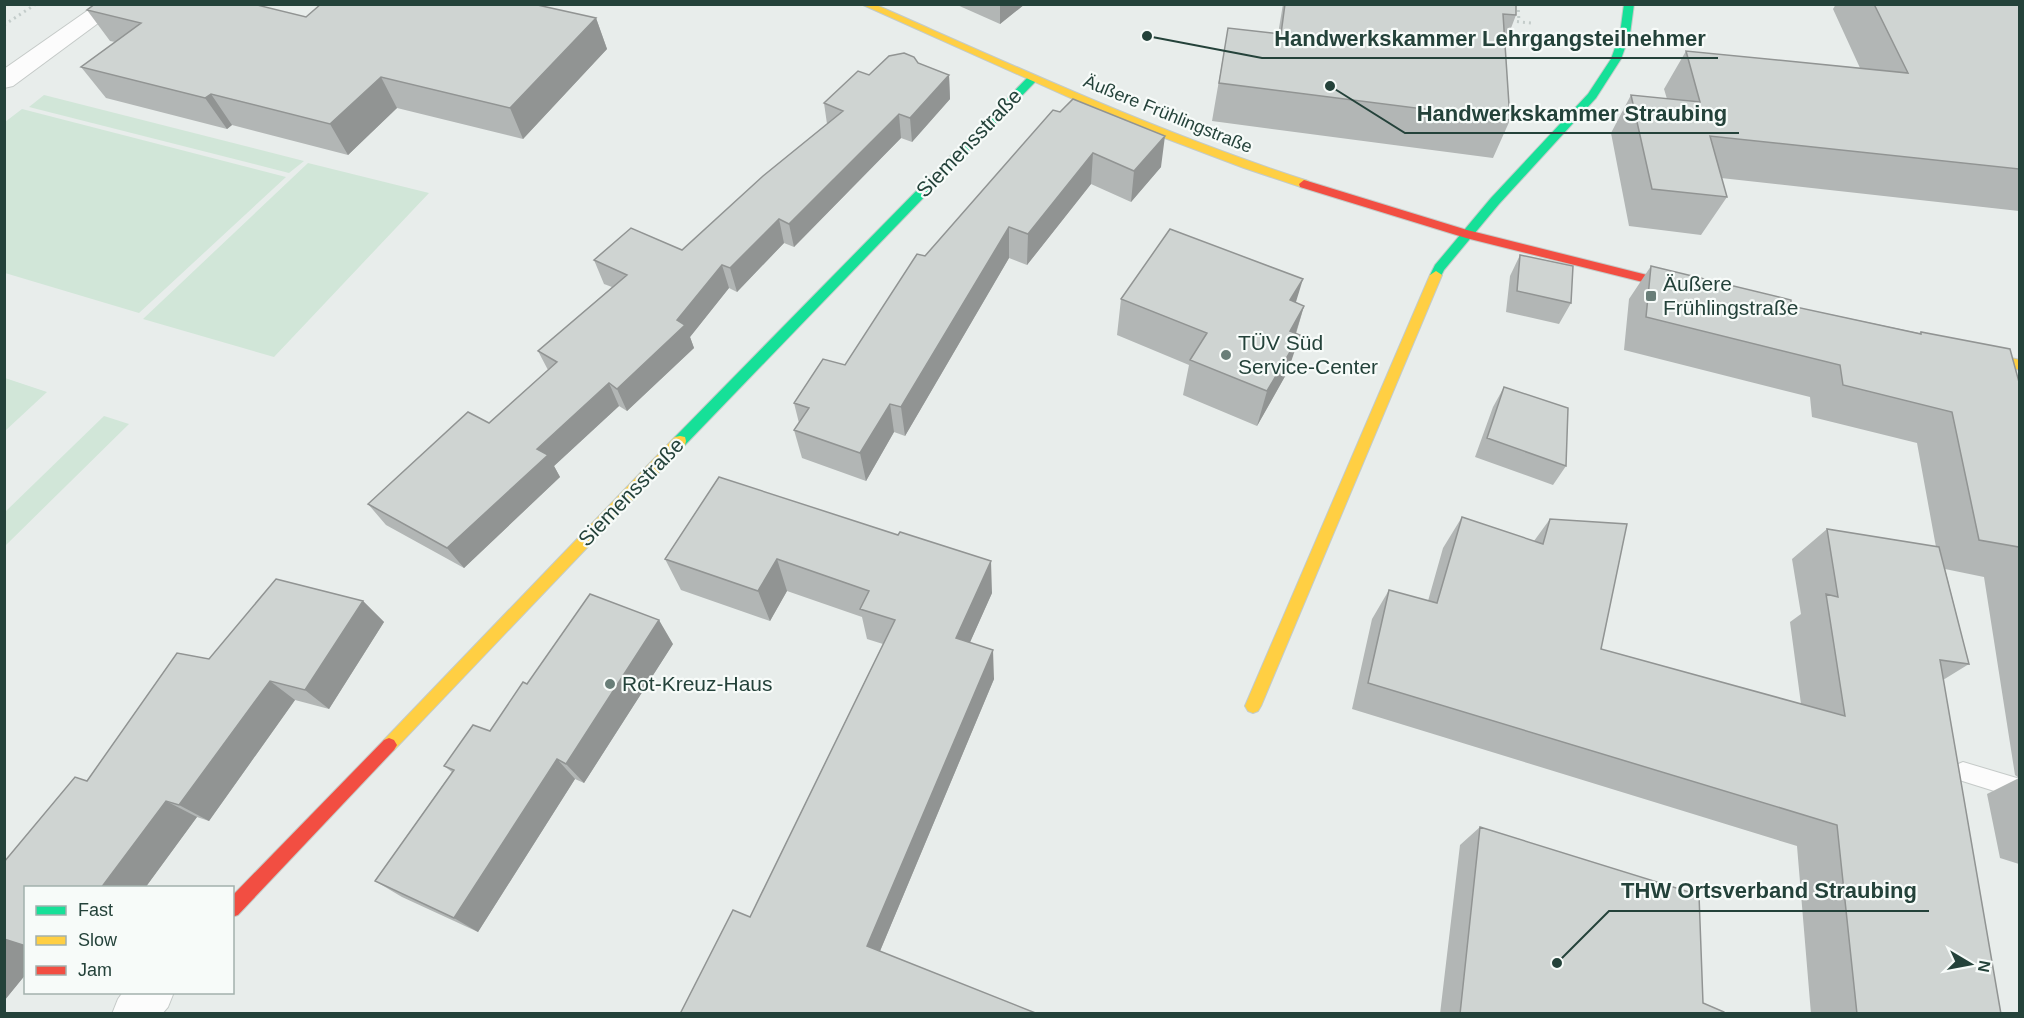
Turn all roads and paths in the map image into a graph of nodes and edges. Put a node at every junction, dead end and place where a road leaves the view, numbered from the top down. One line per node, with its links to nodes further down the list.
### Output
1 (36, 4): 9 (path)
2 (113, 4): 11 (street)
3 (866, 4): 10 (street, Äußere Frühlingstraße)
4 (1518, 4): 7 (path)
5 (1629, 4): 12 (street)
6 (1509, 21): 7 (path)
7 (1519, 22): 8 (path)
8 (1531, 24)
9 (4, 25)
10 (1033, 78): 12 (street, Äußere Frühlingstraße); 19 (street, Siemensstraße)
11 (4, 81)
12 (1466, 234): 13 (street, Äußere Frühlingstraße); 16 (street)
13 (1704, 293)
14 (1961, 351): 15 (street)
15 (2019, 365)
16 (1253, 706)
17 (1963, 772): 18 (lane)
18 (2019, 789)
19 (234, 907)
20 (152, 994): 21 (street)
21 (133, 1014)

